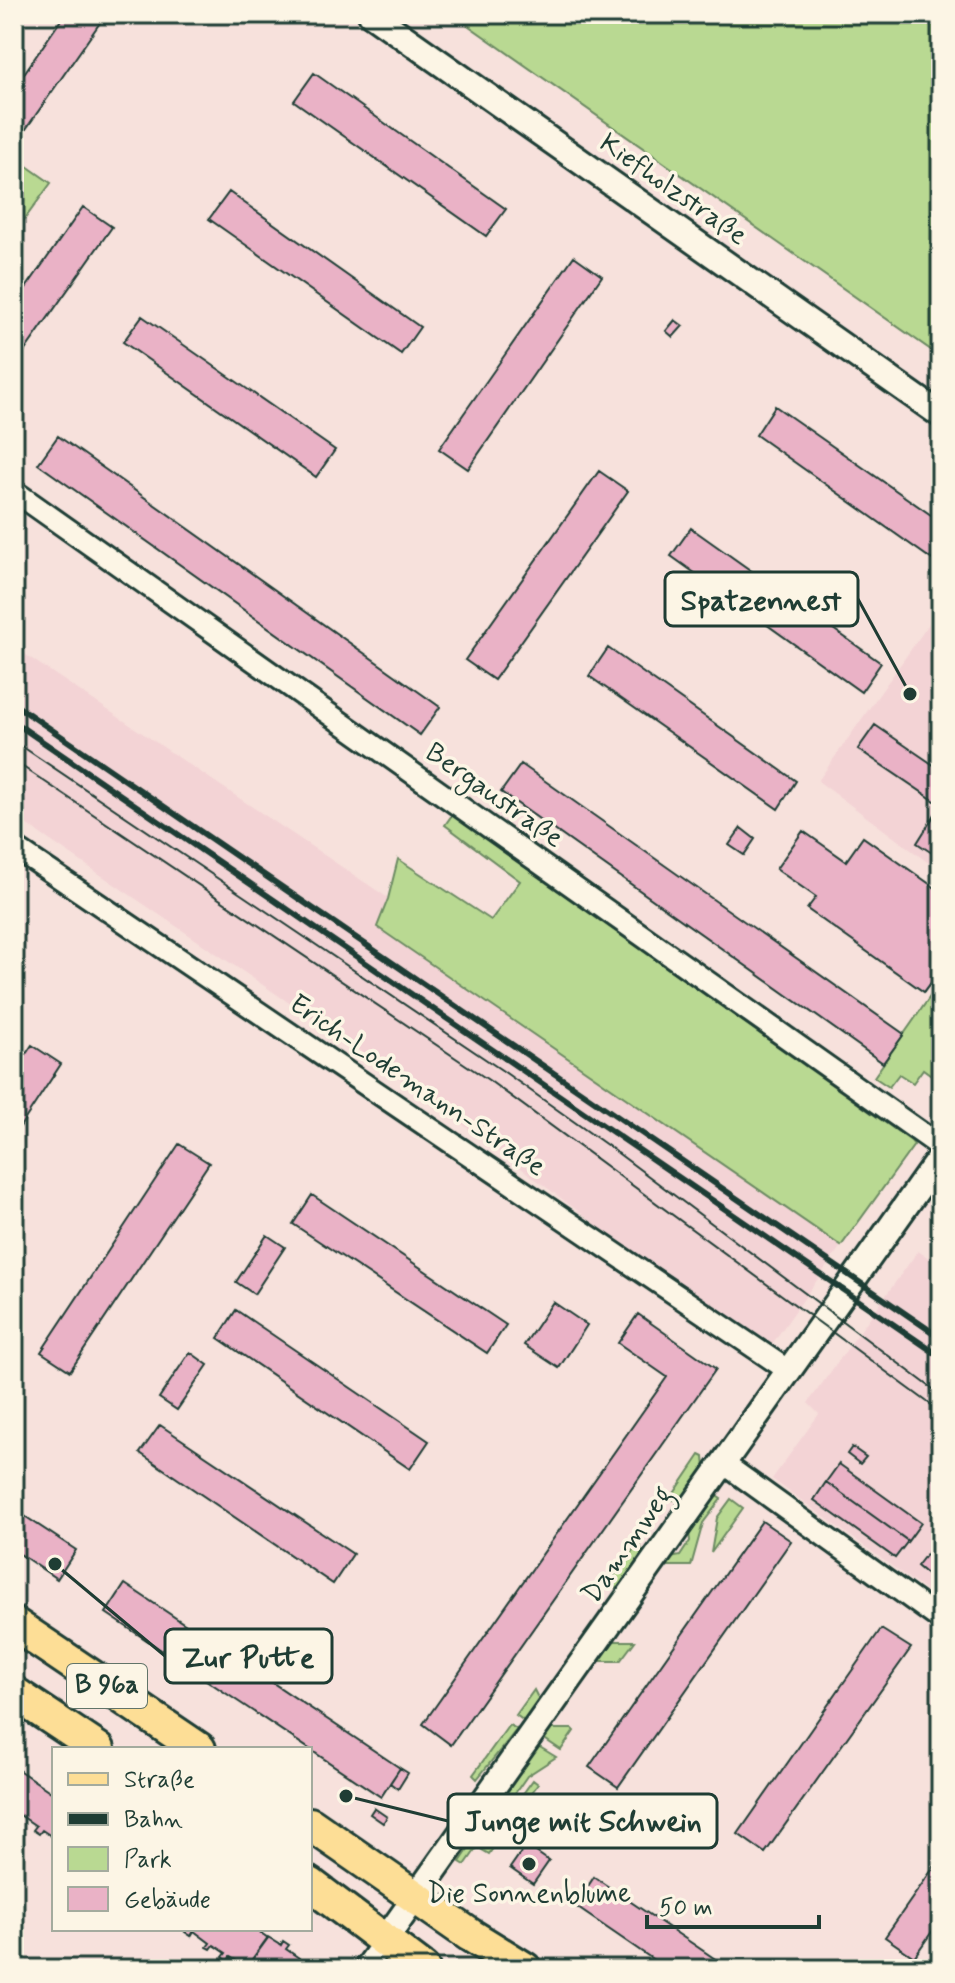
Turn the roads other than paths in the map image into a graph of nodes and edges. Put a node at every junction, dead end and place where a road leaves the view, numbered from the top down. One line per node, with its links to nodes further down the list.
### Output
1 (371, 14): 2 (street, Kiefholzstraße)
2 (941, 415)
3 (14, 491): 5 (street, Bergaustraße)
4 (14, 847): 7 (street, Erich-Lodemann-Straße)
5 (941, 1147)
6 (941, 1156): 7 (street, Dammweg)
7 (789, 1371): 8 (street, Dammweg)
8 (723, 1463): 9 (street); 16 (street, Dammweg)
9 (941, 1620)
10 (14, 1624): 13 (main road, B 96a)
11 (14, 1693): 12 (main road, B 96a)
12 (95, 1747)
13 (196, 1747)
14 (312, 1825): 16 (main road)
15 (312, 1885): 17 (main road)
16 (416, 1897): 17 (street, Dammweg); 20 (main road)
17 (385, 1940): 18 (street, Dammweg); 19 (main road)
18 (364, 1969)
19 (423, 1969)
20 (525, 1969)

